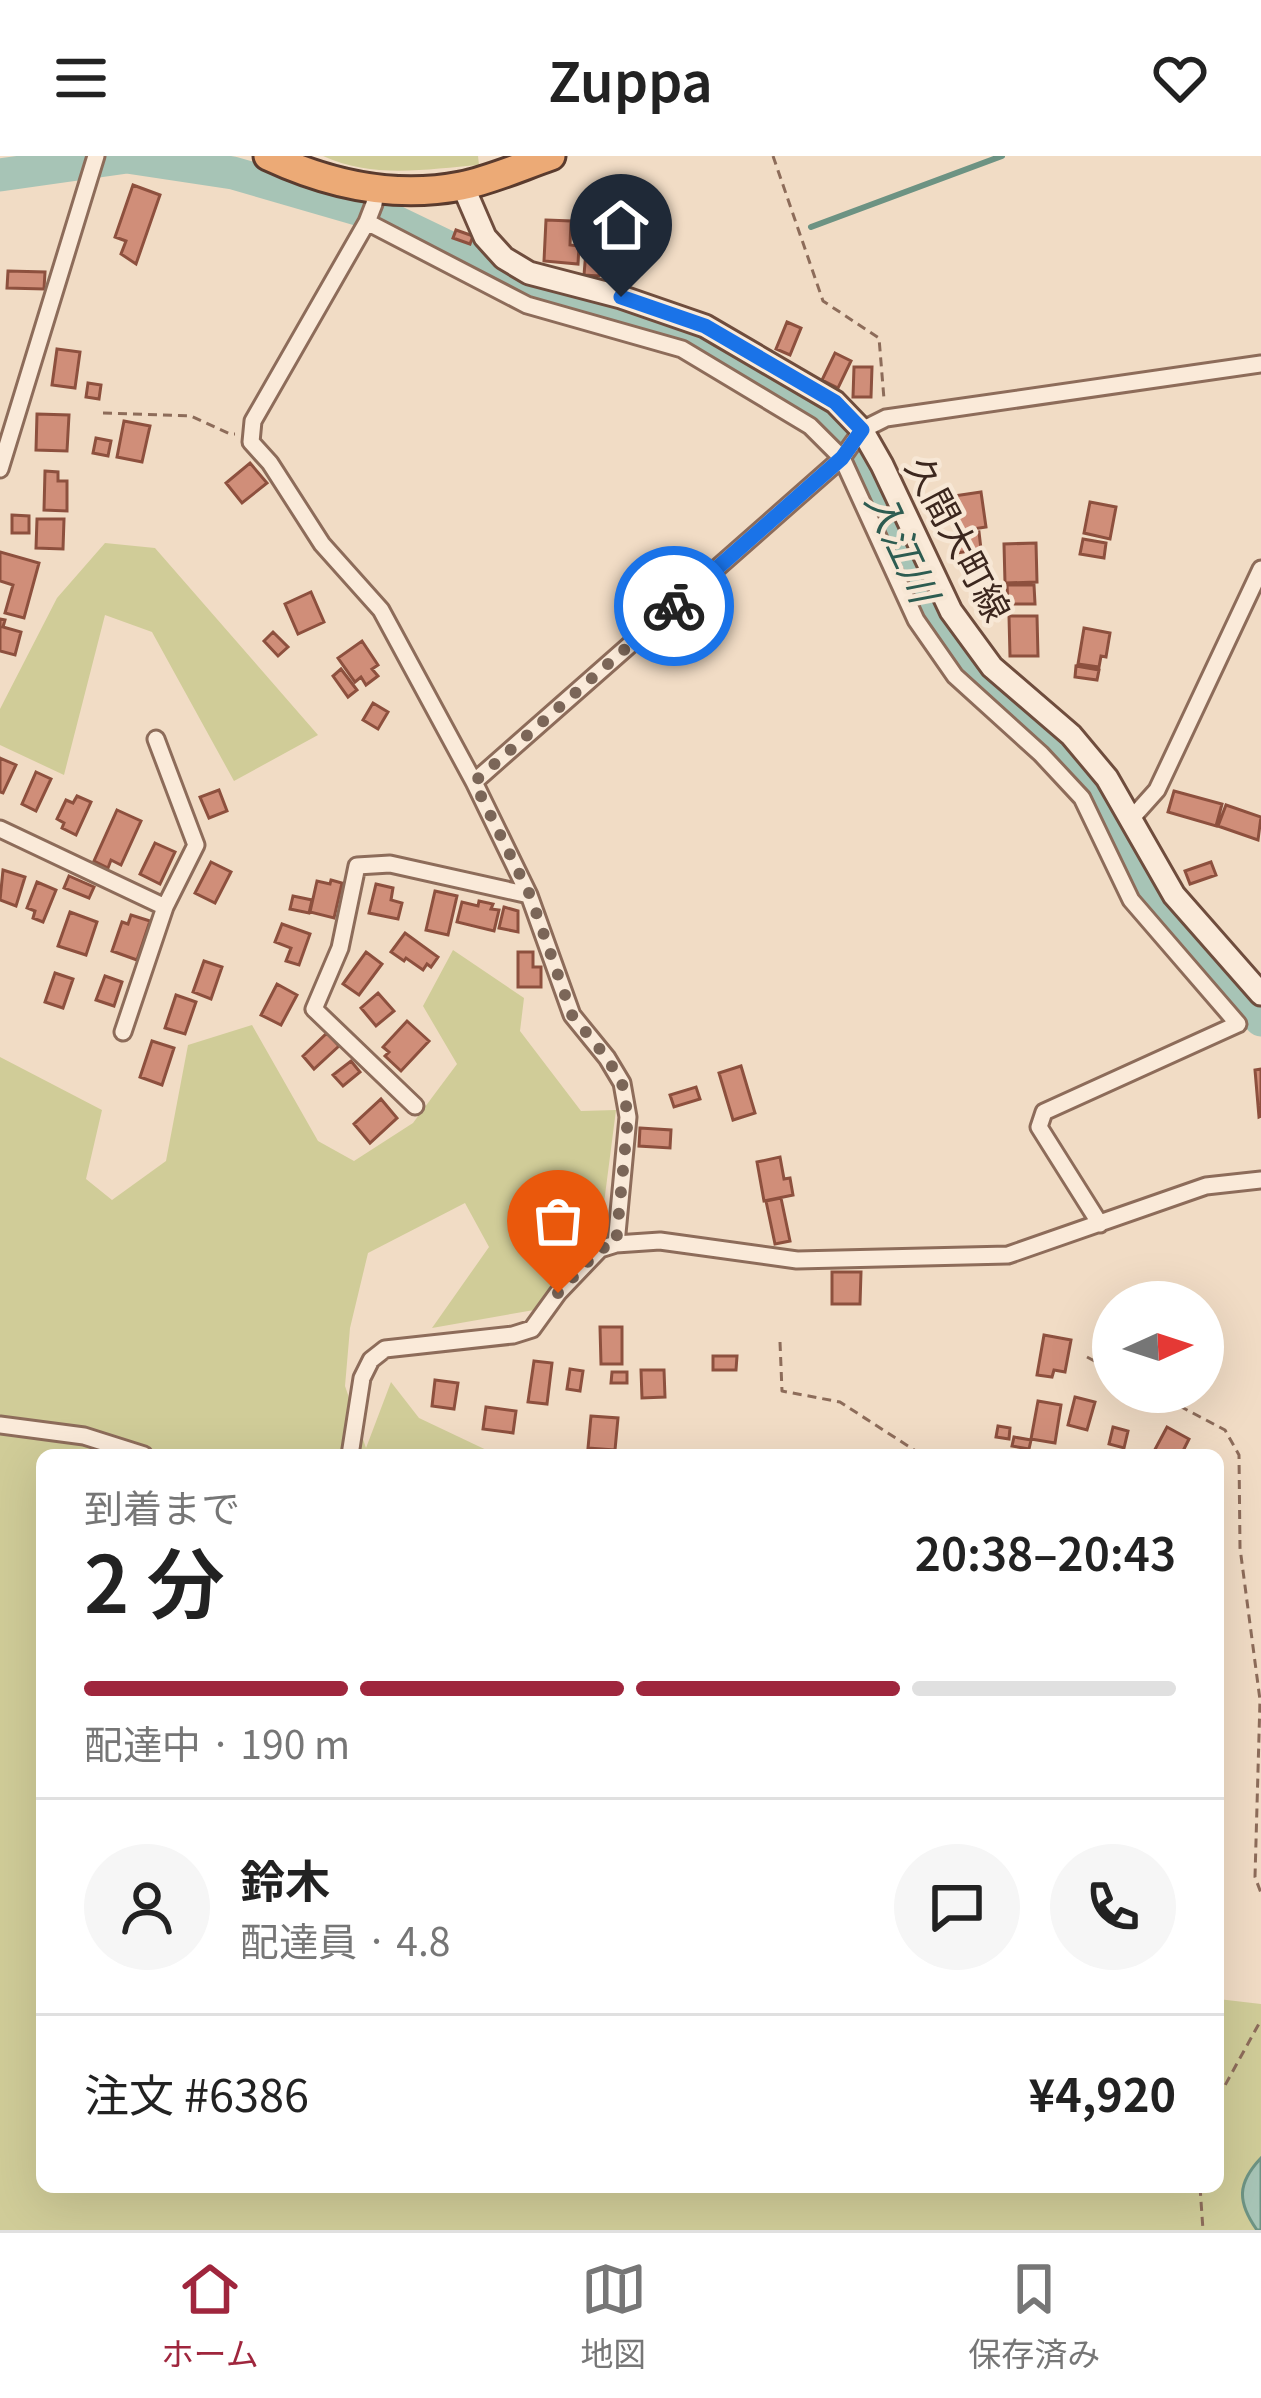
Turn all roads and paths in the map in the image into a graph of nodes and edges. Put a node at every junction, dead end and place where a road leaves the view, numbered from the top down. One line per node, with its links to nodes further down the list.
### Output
1 (97, 156): 14 (street)
2 (268, 156): 6 (highway)
3 (550, 156): 5 (highway)
4 (773, 156): 10 (path)
5 (463, 186): 6 (highway); 11 (main road, 久間大町線)
6 (375, 197): 7 (street)
7 (367, 222): 12 (street); 13 (street)
8 (1261, 364): 10 (street)
9 (103, 413): 12 (path)
10 (886, 418): 11 (street)
11 (862, 430): 13 (street); 18 (main road, 久間大町線)
12 (250, 432): 17 (street)
13 (842, 458): 17 (street); 26 (street)
14 (0, 469)
15 (1261, 569): 18 (street)
16 (156, 739): 21 (street)
17 (474, 782): 20 (street)
18 (1131, 819): 22 (main road, 久間大町線)
19 (0, 830): 21 (street)
20 (530, 895): 24 (street); 27 (street)
21 (165, 907): 23 (street)
22 (1261, 994)
23 (123, 1032)
24 (415, 1106)
25 (1261, 1180): 26 (street)
26 (1100, 1224): 27 (street)
27 (616, 1244): 34 (street)
28 (780, 1342): 35 (path)
29 (1087, 1357): 30 (path)
30 (1092, 1360)
31 (1193, 1413): 36 (path)
32 (0, 1425): 33 (street)
33 (125, 1449)
34 (351, 1449)
35 (913, 1449)
36 (1261, 1893)
37 (1261, 2020): 38 (path)
38 (1224, 2087)
39 (1200, 2193): 40 (path)
40 (1203, 2230)

